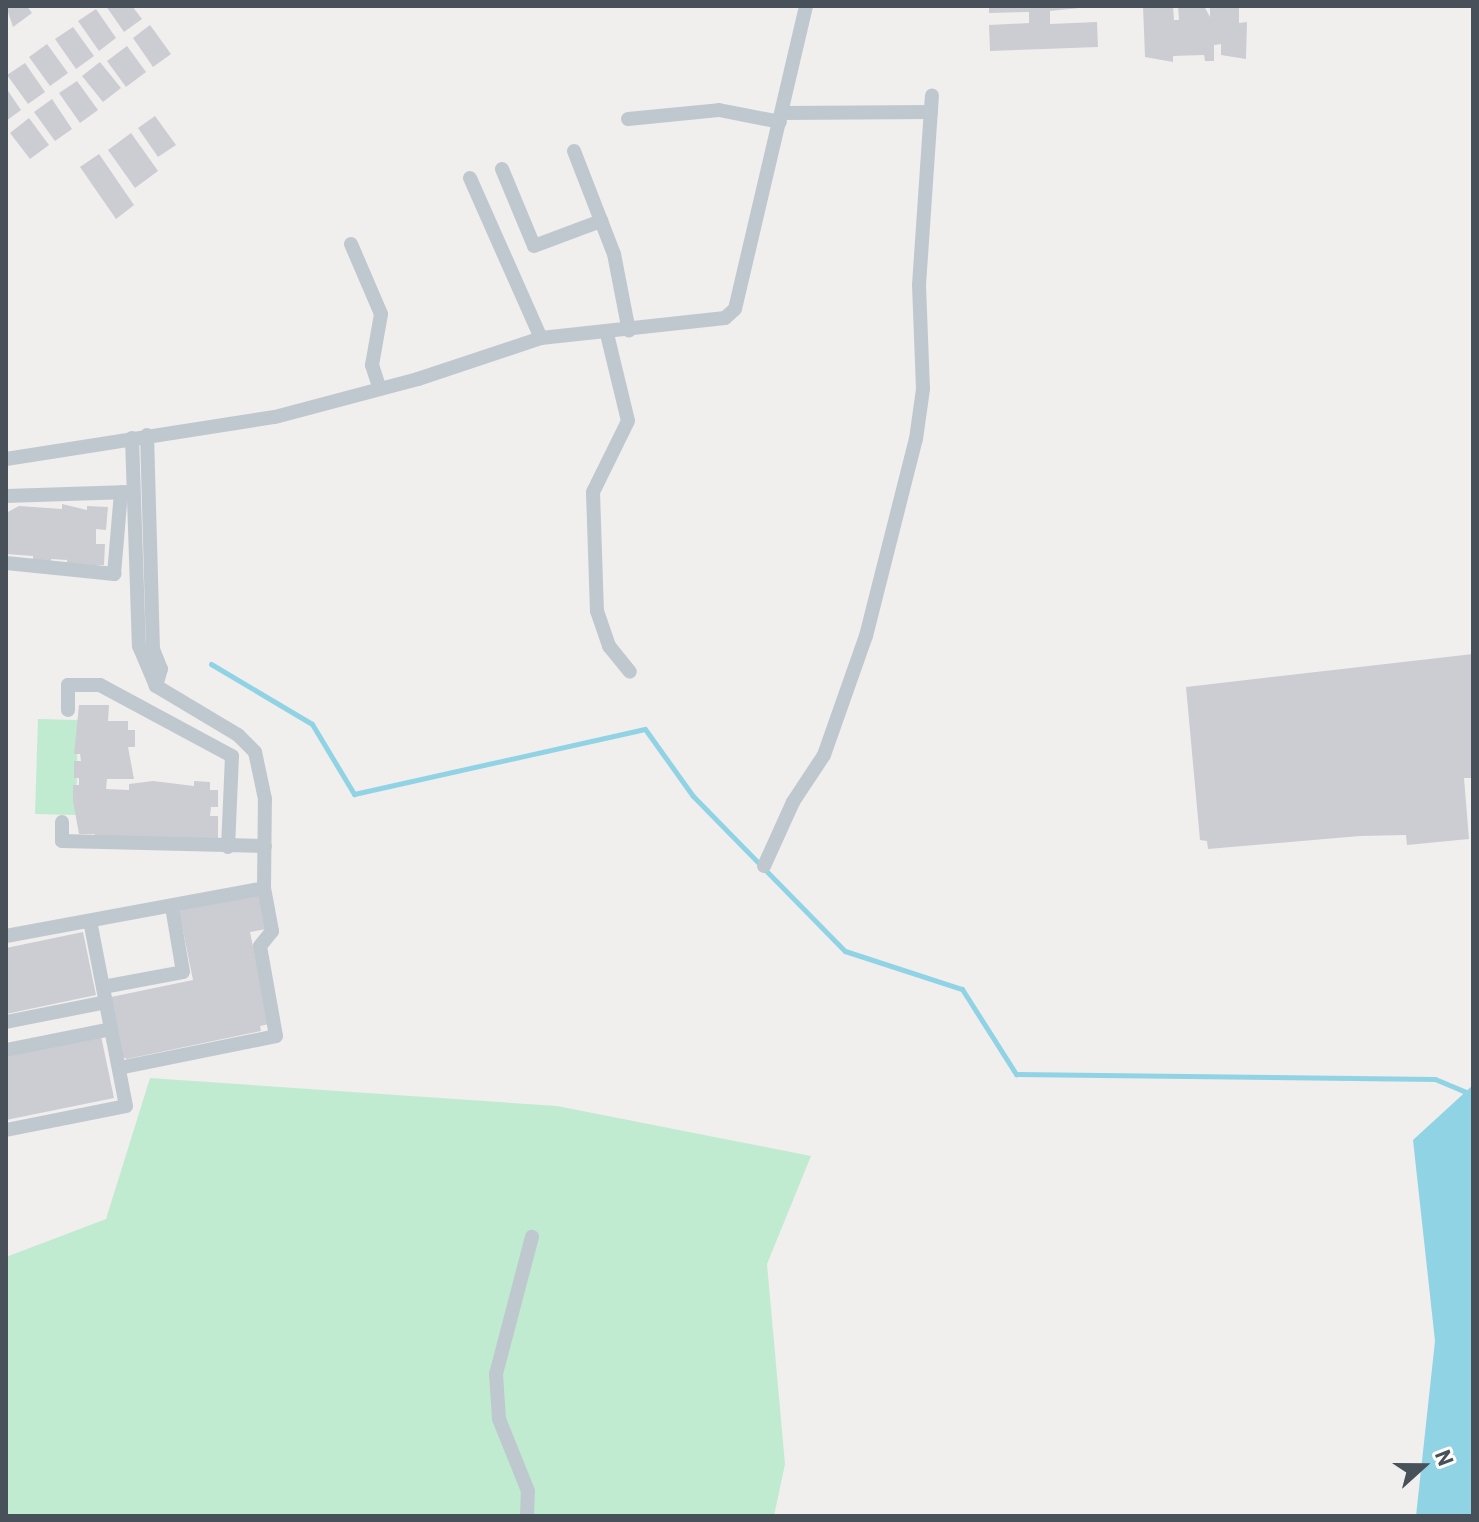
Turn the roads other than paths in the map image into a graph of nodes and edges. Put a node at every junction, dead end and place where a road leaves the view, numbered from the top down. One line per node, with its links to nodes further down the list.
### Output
1 (806, 6): 4 (street)
2 (932, 95): 3 (street)
3 (931, 112): 4 (street); 27 (street)
4 (781, 117): 5 (street); 11 (street)
5 (628, 119)
6 (574, 151): 9 (street)
7 (502, 169): 9 (street)
8 (470, 178): 13 (street)
9 (601, 221): 11 (street)
10 (351, 244): 14 (street)
11 (629, 331): 12 (street)
12 (607, 334): 13 (street); 21 (street)
13 (541, 338): 14 (street)
14 (380, 389): 15 (street)
15 (147, 435): 16 (street); 22 (street)
16 (132, 438): 17 (street); 18 (street)
17 (6, 459)
18 (127, 492): 19 (street); 20 (street); 22 (street)
19 (6, 496)
20 (6, 563)
21 (630, 672)
22 (156, 686): 25 (street)
23 (68, 710): 26 (street)
24 (62, 822): 26 (street)
25 (265, 846): 26 (street); 28 (street)
26 (228, 847)
27 (764, 866)
28 (264, 888): 29 (street); 37 (street)
29 (172, 907): 30 (street); 32 (street)
30 (90, 921): 31 (street); 32 (street)
31 (6, 936)
32 (103, 987): 33 (street)
33 (106, 1002): 34 (street); 35 (street)
34 (6, 1022)
35 (111, 1029): 36 (street); 37 (street)
36 (6, 1050)
37 (119, 1068): 38 (street)
38 (6, 1130)
39 (532, 1237): 40 (street)
40 (527, 1516)

